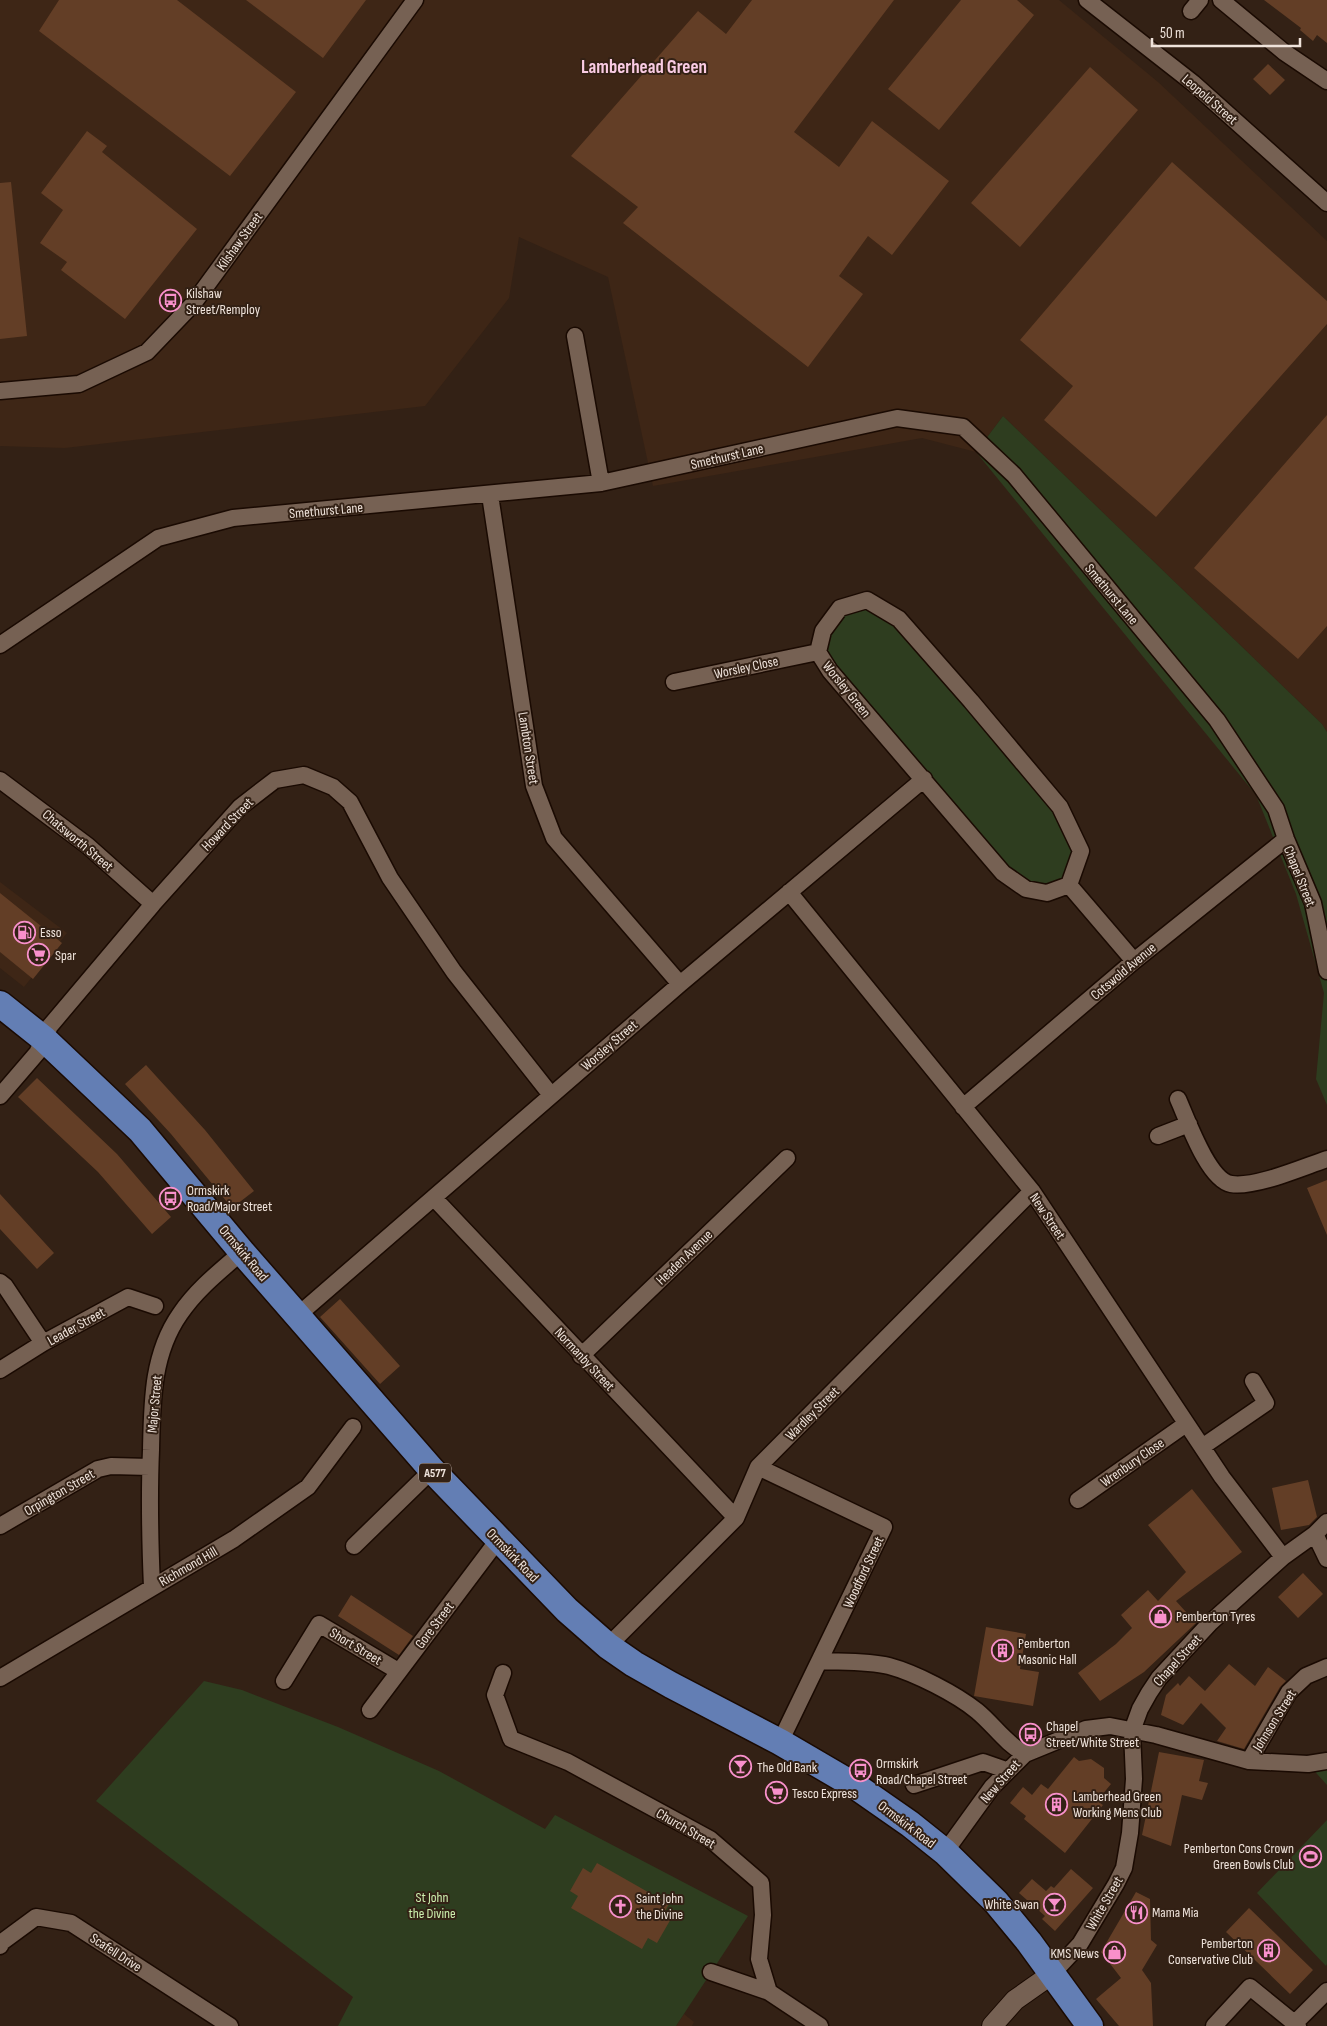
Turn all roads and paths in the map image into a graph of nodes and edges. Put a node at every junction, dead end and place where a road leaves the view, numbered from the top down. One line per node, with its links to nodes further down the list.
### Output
1 (414, 0): 7 (street, Kilshaw Street)
2 (1087, 0): 5 (street, Leopold Street)
3 (1221, 0): 4 (street)
4 (1327, 81)
5 (1327, 203)
6 (576, 336): 8 (street)
7 (0, 391)
8 (601, 483): 9 (street, Smethurst Lane); 15 (street, Smethurst Lane)
9 (490, 495): 10 (street, Smethurst Lane); 21 (street, Lambton Street)
10 (0, 646)
11 (818, 652): 12 (street, Worsley Close); 13 (street, Worsley Green); 16 (street, Worsley Green)
12 (674, 682)
13 (924, 779): 16 (street, Worsley Green); 17 (street, Worsley Street)
14 (0, 780): 18 (street, Chatsworth Street)
15 (1286, 839): 19 (street, Cotswold Avenue); 20 (street, Chapel Street)
16 (1069, 885): 19 (street)
17 (789, 892): 21 (street, Worsley Street); 27 (street, New Street)
18 (153, 904): 23 (street, Howard Street); 24 (street, Howard Street)
19 (1134, 961): 27 (street, Cotswold Avenue)
20 (1327, 971)
21 (680, 984): 24 (street, Worsley Street)
22 (0, 1004): 23 (highway, Ormskirk Road / A577)
23 (44, 1039): 25 (street, Howard Street); 34 (highway, Ormskirk Road / A577)
24 (551, 1095): 33 (street, Worsley Street)
25 (0, 1096)
26 (1178, 1099): 28 (street)
27 (962, 1107): 32 (street, New Street)
28 (1189, 1124): 29 (street); 31 (street)
29 (1158, 1136)
30 (787, 1158): 39 (street, Headen Avenue)
31 (1327, 1159)
32 (1032, 1191): 42 (street, New Street); 46 (street, Wardley Street)
33 (434, 1198): 37 (street, Worsley Street); 39 (street, Normanby Street)
34 (242, 1252): 37 (highway, Ormskirk Road / A577); 45 (street, Major Street)
35 (0, 1282): 38 (street)
36 (155, 1306): 38 (street, Leader Street)
37 (297, 1316): 47 (highway, Ormskirk Road / A577)
38 (43, 1344): 40 (street, Leader Street)
39 (581, 1356): 49 (street, Normanby Street)
40 (0, 1370)
41 (1253, 1381): 44 (street)
42 (1186, 1424): 44 (street, New Street); 48 (street, Wrenbury Close)
43 (353, 1427): 57 (street, Richmond Hill)
44 (1202, 1447): 55 (street, New Street)
45 (150, 1467): 51 (street, Orpington Street); 57 (street, Major Street)
46 (758, 1467): 49 (street, Wardley Street); 59 (street, Woodford Street)
47 (432, 1470): 53 (highway, Ormskirk Road / A577); 54 (street)
48 (1078, 1500)
49 (736, 1518): 58 (street, Wardley Street)
50 (1327, 1522): 52 (street, Chapel Street)
51 (0, 1526)
52 (1315, 1534): 55 (street, Chapel Street); 56 (street)
53 (498, 1540): 58 (highway, Ormskirk Road / A577); 61 (street, Gore Street)
54 (354, 1546)
55 (1283, 1557): 66 (street, Chapel Street)
56 (1327, 1559)
57 (152, 1587): 63 (street, Richmond Hill)
58 (608, 1646): 67 (highway, Ormskirk Road / A577)
59 (821, 1660): 67 (street, Woodford Street); 68 (street)
60 (1327, 1667): 69 (street, Johnson Street)
61 (398, 1671): 64 (street, Short Street); 65 (street, Gore Street)
62 (503, 1673): 77 (street, Church Street)
63 (0, 1678)
64 (284, 1681)
65 (370, 1710)
66 (1132, 1731): 68 (street, New Street); 69 (street, New Street); 76 (street, White Street)
67 (780, 1742): 73 (highway, Ormskirk Road / A577)
68 (1025, 1754): 71 (street, New Street)
69 (1249, 1761): 70 (street, New Street)
70 (1327, 1761)
71 (1006, 1770): 72 (street); 73 (street, New Street)
72 (914, 1785)
73 (944, 1852): 76 (highway, Ormskirk Road / A577)
74 (0, 1946): 80 (street, Scafell Drive)
75 (711, 1972): 77 (street)
76 (1052, 1974): 82 (street); 83 (highway, Ormskirk Road / A577)
77 (769, 1992): 81 (street)
78 (1327, 1992): 79 (street)
79 (1297, 2025): 84 (street)
80 (230, 2026)
81 (820, 2026)
82 (992, 2026)
83 (1090, 2026)
84 (1214, 2026)

